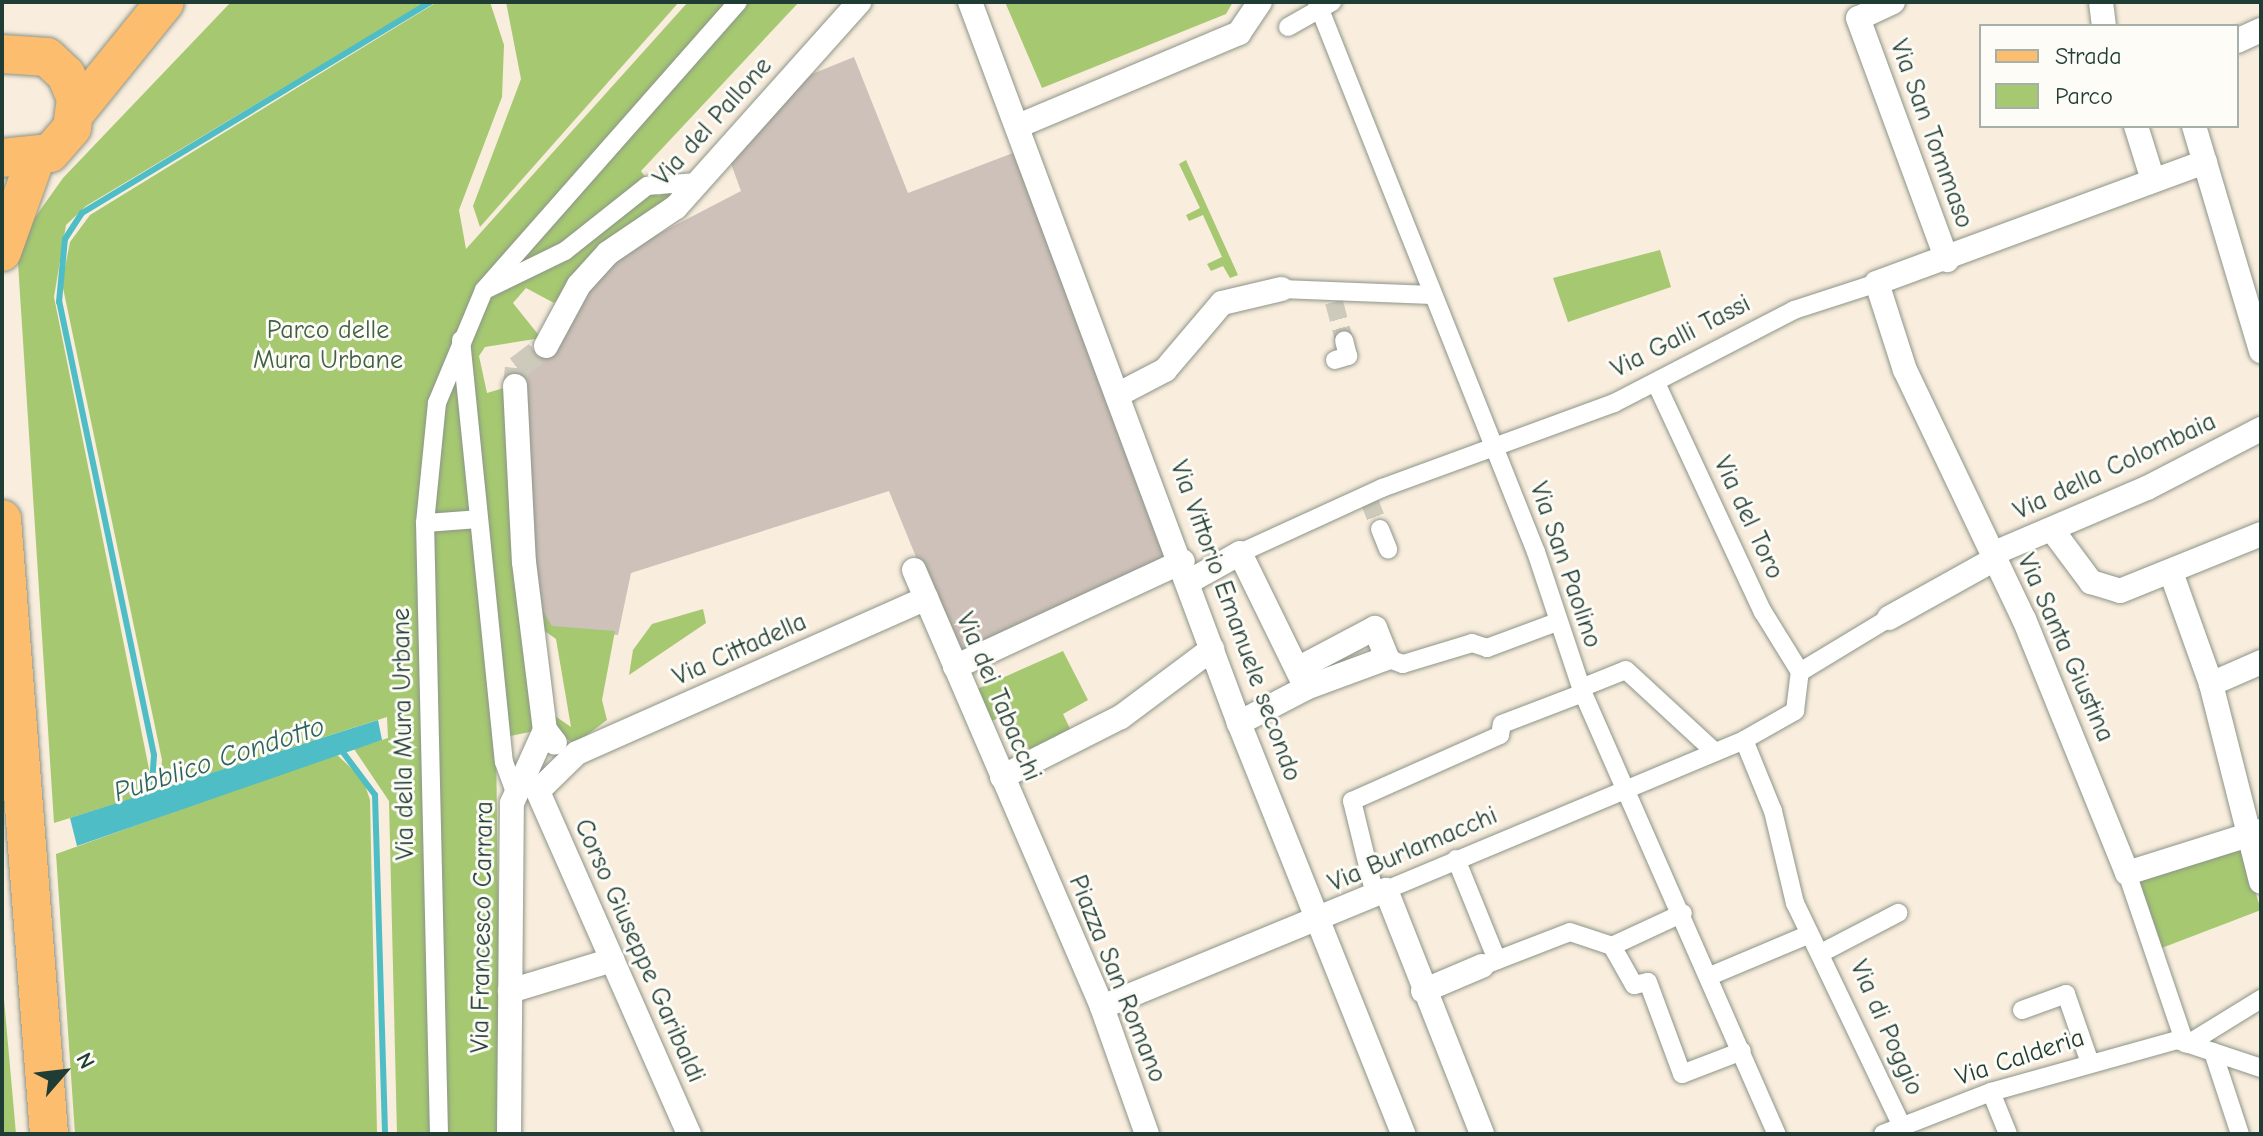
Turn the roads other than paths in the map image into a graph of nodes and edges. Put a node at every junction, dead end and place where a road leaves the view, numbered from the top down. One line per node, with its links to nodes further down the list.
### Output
1 (165, 2): 12 (main road)
2 (738, 2): 27 (street, Via della Mura Urbane)
3 (859, 2): 22 (street, Via del Pallone)
4 (970, 2): 16 (street, Via Vittorio Emanuele secondo)
5 (1260, 2): 16 (street)
6 (1893, 2): 24 (street, Via San Tommaso)
7 (2101, 2): 9 (street)
8 (1323, 4): 10 (street); 28 (street, Via San Paolino)
9 (2104, 24)
10 (1288, 27)
11 (2261, 30): 13 (street)
12 (139, 31): 14 (main road); 15 (main road)
13 (2239, 40)
14 (22, 50): 15 (main road)
15 (76, 112): 19 (main road)
16 (1018, 126): 36 (street, Via Vittorio Emanuele secondo)
17 (2137, 128): 21 (street)
18 (2195, 128): 20 (street)
19 (18, 159): 23 (main road)
20 (2205, 162): 21 (street, Via Galli Tassi); 32 (street)
21 (2152, 177): 24 (street, Via Galli Tassi)
22 (697, 182): 27 (street); 31 (street, Via del Pallone)
23 (2, 252)
24 (1947, 260): 25 (street, Via Galli Tassi)
25 (1877, 283): 34 (street, Via Galli Tassi); 47 (street, Via Santa Giustina)
26 (1281, 289): 28 (street); 36 (street)
27 (484, 290): 29 (street, Via della Mura Urbane)
28 (1432, 295): 38 (street, Via San Paolino)
29 (461, 339): 40 (street); 41 (street, Via della Mura Urbane)
30 (1344, 340): 33 (street)
31 (546, 346)
32 (2261, 351)
33 (1335, 360)
34 (1656, 383): 38 (street, Via Galli Tassi); 58 (street, Via del Toro)
35 (515, 386): 63 (street)
36 (1121, 393): 49 (street, Via Vittorio Emanuele secondo)
37 (2261, 429): 43 (street, Via della Colombaia)
38 (1493, 448): 46 (street, Via Galli Tassi); 53 (street, Via San Paolino)
39 (2, 519): 98 (main road)
40 (479, 519): 41 (street); 68 (street)
41 (425, 523): 99 (street, Via della Mura Urbane)
42 (1380, 529): 45 (street)
43 (2053, 531): 47 (street, Via della Colombaia); 50 (street)
44 (2261, 534): 50 (street)
45 (1388, 549)
46 (1240, 553): 49 (street, Via Galli Tassi); 59 (street)
47 (1993, 556): 52 (street, Via della Colombaia); 73 (street, Via Santa Giustina)
48 (914, 570): 51 (street, Via dei Tabacchi)
49 (1186, 571): 54 (street, Via Vittorio Emanuele secondo); 57 (street, Via Galli Tassi)
50 (2172, 575): 60 (street)
51 (926, 598): 57 (street, Via dei Tabacchi); 66 (street, Via Cittadella)
52 (1889, 618): 58 (street)
53 (1557, 622): 55 (street); 61 (street, Via San Paolino)
54 (1212, 649): 62 (street, Via Vittorio Emanuele secondo); 67 (street)
55 (1387, 658): 59 (street)
56 (2261, 662): 60 (street)
57 (955, 667): 67 (street, Via dei Tabacchi)
58 (1800, 672): 64 (street, Via Burlamacchi)
59 (1303, 678): 62 (street)
60 (2211, 684): 70 (street)
61 (1582, 691): 65 (street); 69 (street, Via San Paolino); 75 (street)
62 (1239, 723): 78 (street, Via Vittorio Emanuele secondo)
63 (545, 730): 66 (street); 68 (street, Via Francesco Carrara)
64 (1744, 740): 65 (street, Via Burlamacchi); 79 (street, Via di Poggio)
65 (1715, 752): 69 (street, Via Burlamacchi)
66 (577, 753): 68 (street)
67 (1002, 777): 71 (street, Via dei Tabacchi)
68 (525, 785): 82 (street, Corso Giuseppe Garibaldi); 86 (street, Via Francesco Carrara)
69 (1629, 792): 72 (street, Via Burlamacchi); 76 (street, Via San Paolino)
70 (2254, 834): 73 (street); 74 (street)
71 (1032, 846): 88 (street, Piazza San Romano)
72 (1456, 859): 75 (street, Via Burlamacchi); 83 (street)
73 (2127, 873): 90 (street, Via Santa Giustina)
74 (2261, 882)
75 (1380, 892): 78 (street, Via Burlamacchi); 85 (street)
76 (1683, 913): 80 (street); 84 (street, Via San Paolino)
77 (1898, 913): 81 (street)
78 (1319, 920): 88 (street, Via Burlamacchi); 103 (street, Via Vittorio Emanuele secondo)
79 (1810, 934): 81 (street, Via di Poggio); 84 (street)
80 (1612, 946): 83 (street); 91 (street)
81 (1823, 952): 96 (street, Via di Poggio)
82 (612, 960): 86 (street); 101 (street, Corso Giuseppe Garibaldi)
83 (1494, 961): 85 (street)
84 (1710, 976): 91 (street, Via San Paolino)
85 (1422, 986): 104 (street)
86 (510, 991): 100 (street, Via Francesco Carrara)
87 (2258, 1001): 90 (street, Via Calderia)
88 (1102, 1007): 102 (street, Piazza San Romano)
89 (2022, 1010): 93 (street)
90 (2183, 1042): 92 (street); 93 (street, Via Calderia)
91 (1742, 1051): 97 (street, Via San Paolino)
92 (2213, 1052): 94 (street); 107 (street)
93 (2090, 1063): 95 (street, Via Calderia)
94 (2261, 1068)
95 (1991, 1092): 96 (street, Via Calderia); 106 (street)
96 (1902, 1126): 105 (street, Via Calderia)
97 (1773, 1133)
98 (49, 1134)
99 (439, 1134)
100 (509, 1134)
101 (689, 1134)
102 (1147, 1134)
103 (1403, 1134)
104 (1482, 1134)
105 (1883, 1134)
106 (2008, 1134)
107 (2240, 1134)

